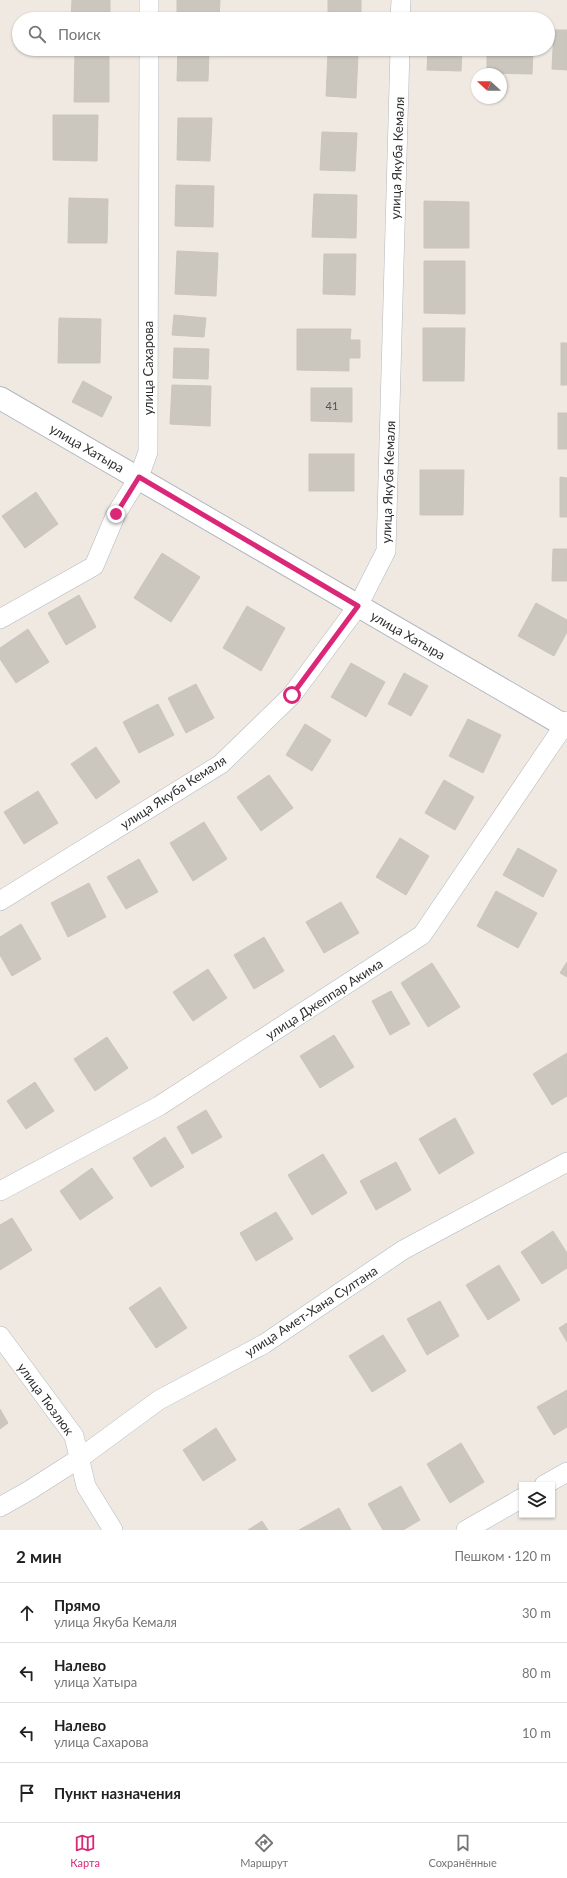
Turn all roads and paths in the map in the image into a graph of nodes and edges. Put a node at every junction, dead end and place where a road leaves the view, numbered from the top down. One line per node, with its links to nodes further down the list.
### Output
1 (149, 0): 3 (street)
2 (401, 0): 4 (street)
3 (149, 12)
4 (400, 12)
5 (149, 56): 8 (street, улица Сахарова)
6 (400, 56): 9 (street, улица Якуба Кемаля)
7 (0, 398): 8 (street, улица Хатыра)
8 (139, 477): 9 (street, улица Хатыра); 10 (street, улица Сахарова)
9 (358, 606): 11 (street, улица Хатыра); 12 (street, улица Якуба Кемаля)
10 (0, 619)
11 (566, 724): 14 (street, улица Джеппар Акима)
12 (0, 901)
13 (567, 1162): 16 (street, улица Амет-Хана Султана)
14 (0, 1191)
15 (0, 1336): 16 (street, улица Тюзлюк)
16 (80, 1458): 20 (street, улица Амет-Хана Султана); 21 (street, улица Тюзлюк)
17 (567, 1472): 18 (street)
18 (549, 1482)
19 (519, 1500): 22 (street)
20 (0, 1507)
21 (113, 1530)
22 (466, 1530)

